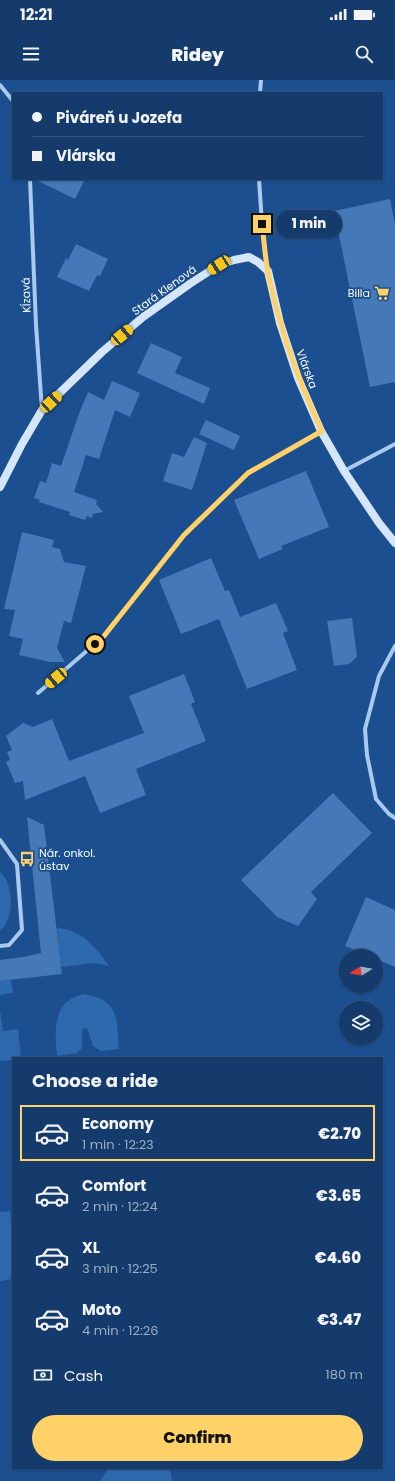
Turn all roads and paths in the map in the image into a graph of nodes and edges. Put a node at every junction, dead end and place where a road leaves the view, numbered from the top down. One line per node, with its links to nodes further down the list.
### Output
1 (261, 80): 3 (street)
2 (0, 85): 4 (street)
3 (260, 92)
4 (12, 100)
5 (30, 180): 8 (street, Kĺzavá)
6 (259, 180): 7 (street, Vlárska)
7 (268, 271): 8 (street, Stará Klenová); 9 (street, Vlárska)
8 (42, 410): 12 (street, Stará Klenová)
9 (322, 431): 11 (street, Vlárska); 15 (street)
10 (395, 444): 11 (street)
11 (344, 472): 13 (street, Vlárska)
12 (0, 487)
13 (395, 543)
14 (395, 646): 16 (street)
15 (38, 693)
16 (395, 818)
17 (0, 840): 18 (street)
18 (0, 946)

